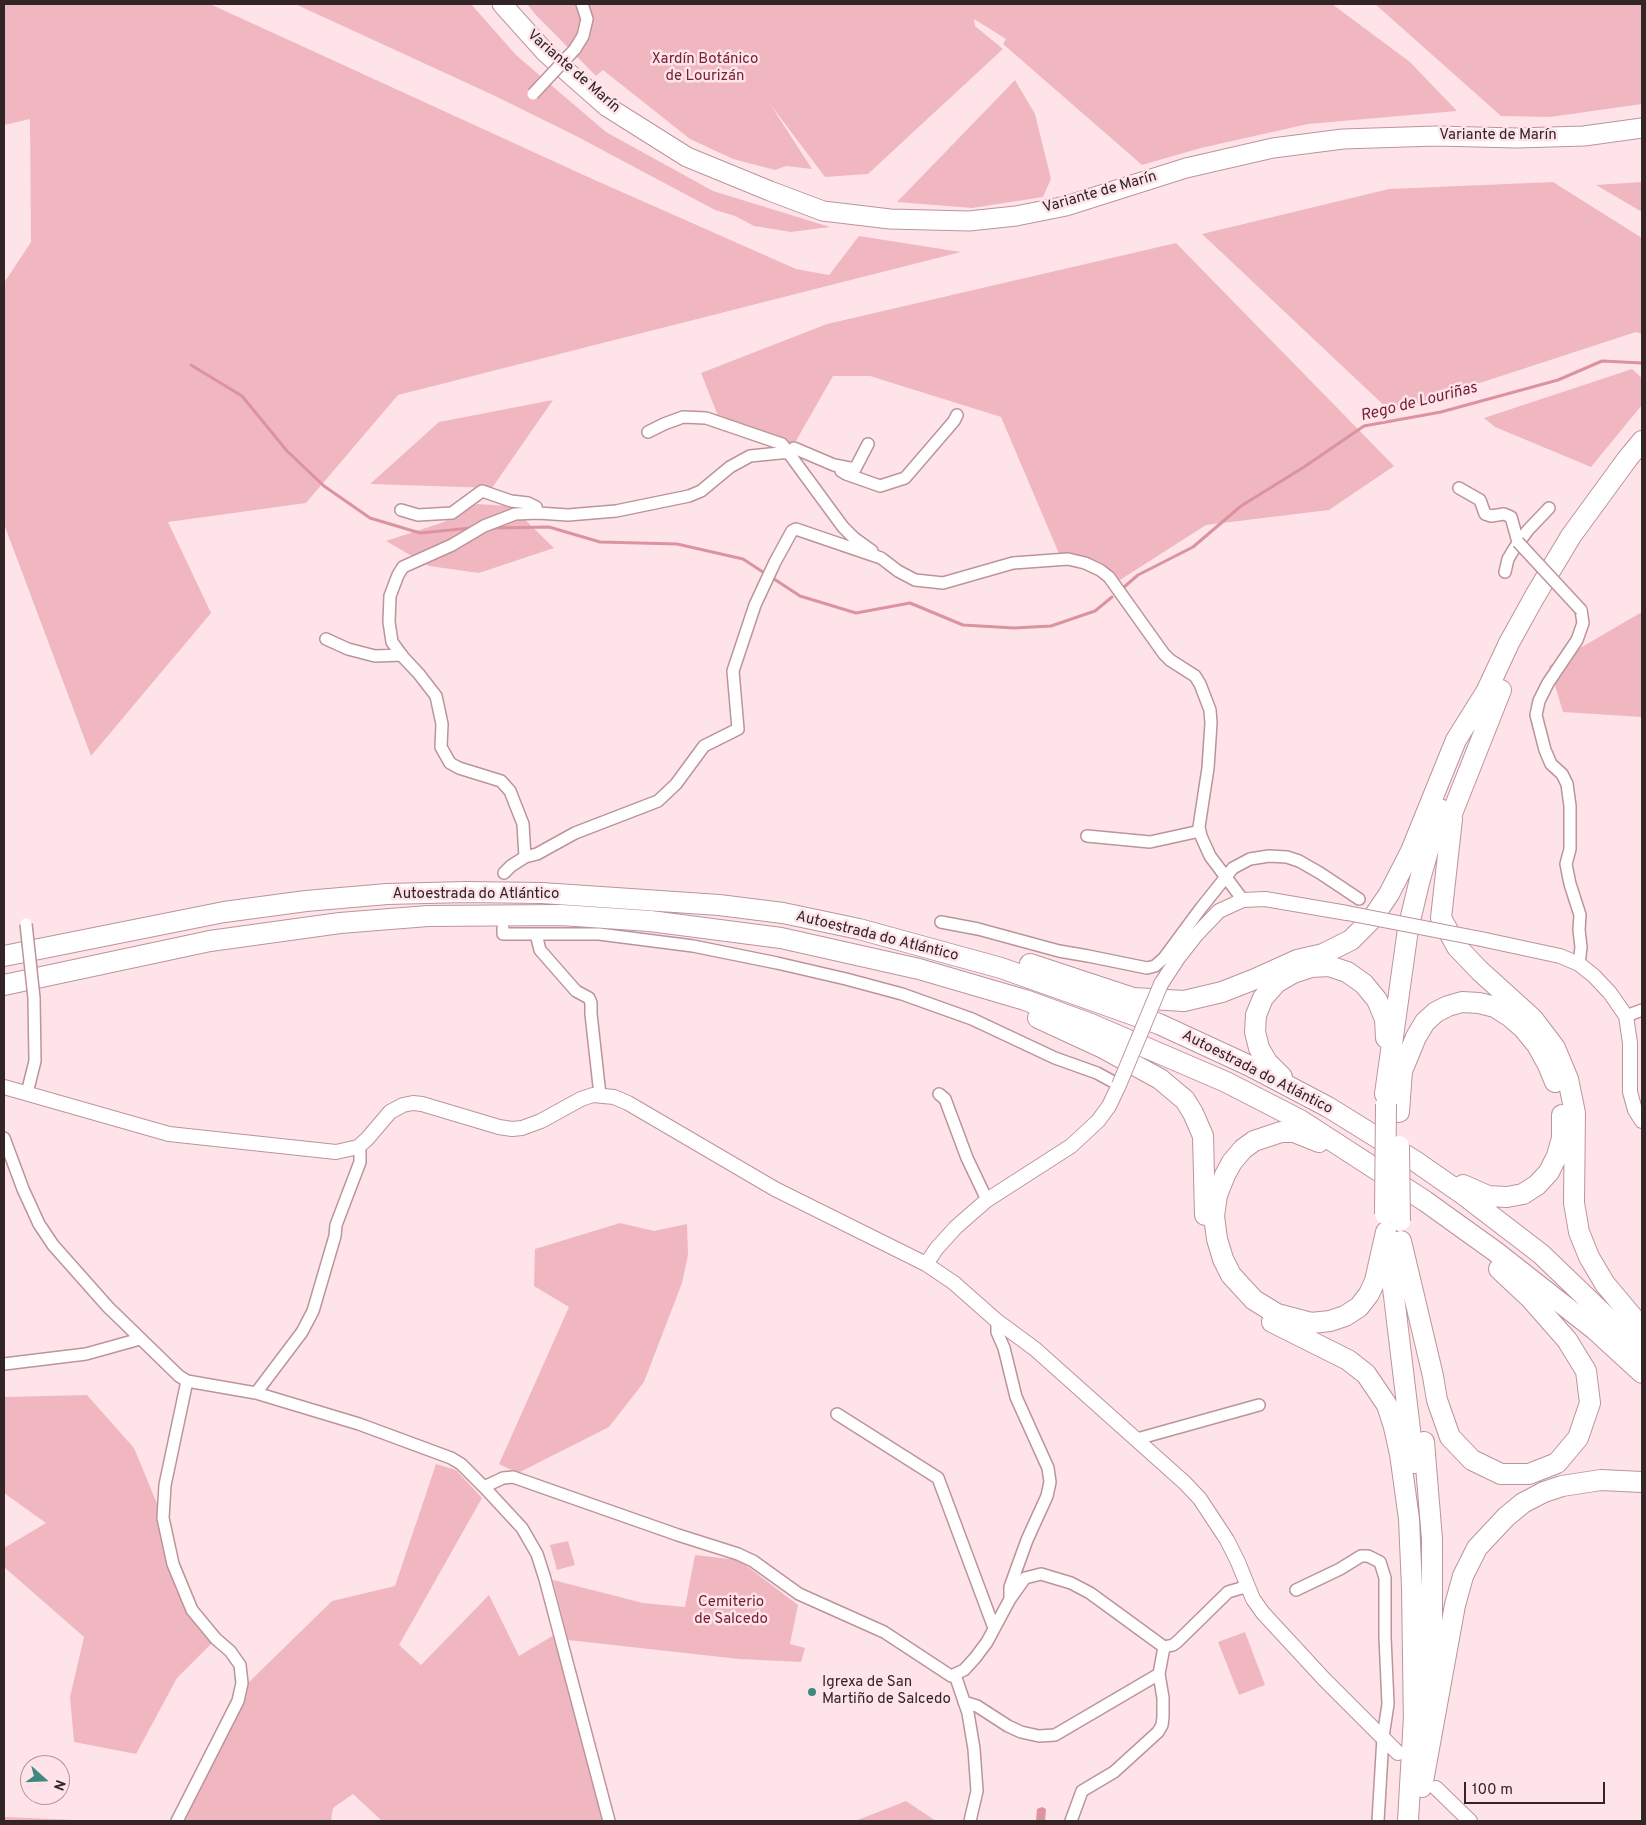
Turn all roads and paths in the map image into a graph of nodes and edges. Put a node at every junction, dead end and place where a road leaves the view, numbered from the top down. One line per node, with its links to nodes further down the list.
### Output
1 (502, 4): 4 (highway, Variante de Marín)
2 (582, 4): 3 (street, bridge)
3 (532, 94)
4 (1642, 128)
5 (957, 415): 11 (street)
6 (648, 432): 9 (street)
7 (1642, 441): 21 (highway)
8 (868, 444): 11 (street)
9 (790, 452): 11 (street); 15 (street); 17 (street)
10 (1642, 461): 22 (highway)
11 (834, 465)
12 (1459, 488): 16 (street)
13 (1549, 508): 16 (street)
14 (401, 510): 15 (street)
15 (538, 513): 20 (street)
16 (1518, 542): 18 (street); 36 (street, bridge)
17 (881, 558): 23 (street); 25 (street)
18 (1505, 572)
19 (326, 639): 20 (street)
20 (402, 655): 25 (street)
21 (1486, 692): 33 (highway); 47 (highway)
22 (1453, 811): 41 (highway); 58 (highway)
23 (1200, 831): 24 (street); 27 (street)
24 (1087, 836)
25 (525, 857): 26 (street)
26 (504, 873)
27 (1225, 878): 28 (street); 29 (street); 30 (street)
28 (1358, 899)
29 (1243, 900): 36 (street, bridge); 42 (street, bridge)
30 (941, 922)
31 (26, 924): 44 (street, bridge)
32 (503, 928): 34 (street)
33 (859, 929): 35 (highway, Autoestrada do Atlántico); 48 (highway, Autoestrada do Atlántico)
34 (536, 934): 42 (street); 46 (street)
35 (4, 956)
36 (1579, 964): 40 (street)
37 (918, 969): 38 (highway, Autoestrada do Atlántico); 54 (highway, Autoestrada do Atlántico); 78 (highway)
38 (4, 985)
39 (1642, 1010): 40 (street)
40 (1626, 1016): 49 (street)
41 (1401, 1075): 47 (highway); 52 (highway)
42 (1119, 1085): 53 (street)
43 (4, 1087): 44 (street)
44 (27, 1093): 51 (street)
45 (939, 1094): 53 (street)
46 (600, 1095): 51 (street); 56 (street)
47 (1390, 1103): 48 (highway); 55 (highway, bridge)
48 (1328, 1107): 52 (highway, Autoestrada do Atlántico)
49 (1642, 1122)
50 (4, 1138): 59 (street)
51 (358, 1147): 64 (street)
52 (1415, 1161): 60 (highway, Autoestrada do Atlántico)
53 (987, 1200): 56 (street)
54 (1425, 1201): 55 (highway); 55 (highway); 62 (highway, Autoestrada do Atlántico)
55 (1393, 1227): 78 (highway); 81 (highway)
56 (926, 1264): 57 (street)
57 (996, 1321): 67 (street); 72 (street)
58 (1642, 1328)
59 (140, 1339): 61 (street); 63 (street)
60 (1642, 1351)
61 (4, 1364)
62 (1642, 1373)
63 (187, 1381): 64 (street); 82 (street)
64 (256, 1393): 69 (street)
65 (1259, 1405): 67 (street)
66 (837, 1414): 73 (street)
67 (1137, 1439): 70 (street)
68 (1642, 1482): 81 (highway)
69 (484, 1487): 76 (street); 83 (street)
70 (1248, 1586): 74 (street); 79 (street)
71 (1296, 1590): 79 (street)
72 (1010, 1599): 73 (street); 74 (street)
73 (994, 1628): 76 (street)
74 (1164, 1647): 75 (street)
75 (1159, 1674): 77 (street); 85 (street)
76 (955, 1675): 77 (street)
77 (964, 1702): 84 (street)
78 (1414, 1728): 87 (highway)
79 (1383, 1737): 80 (street); 86 (street)
80 (1398, 1753)
81 (1429, 1788): 88 (highway); 89 (street)
82 (177, 1821)
83 (609, 1821)
84 (970, 1821)
85 (1071, 1821)
86 (1378, 1821)
87 (1408, 1821)
88 (1422, 1821)
89 (1470, 1821)

